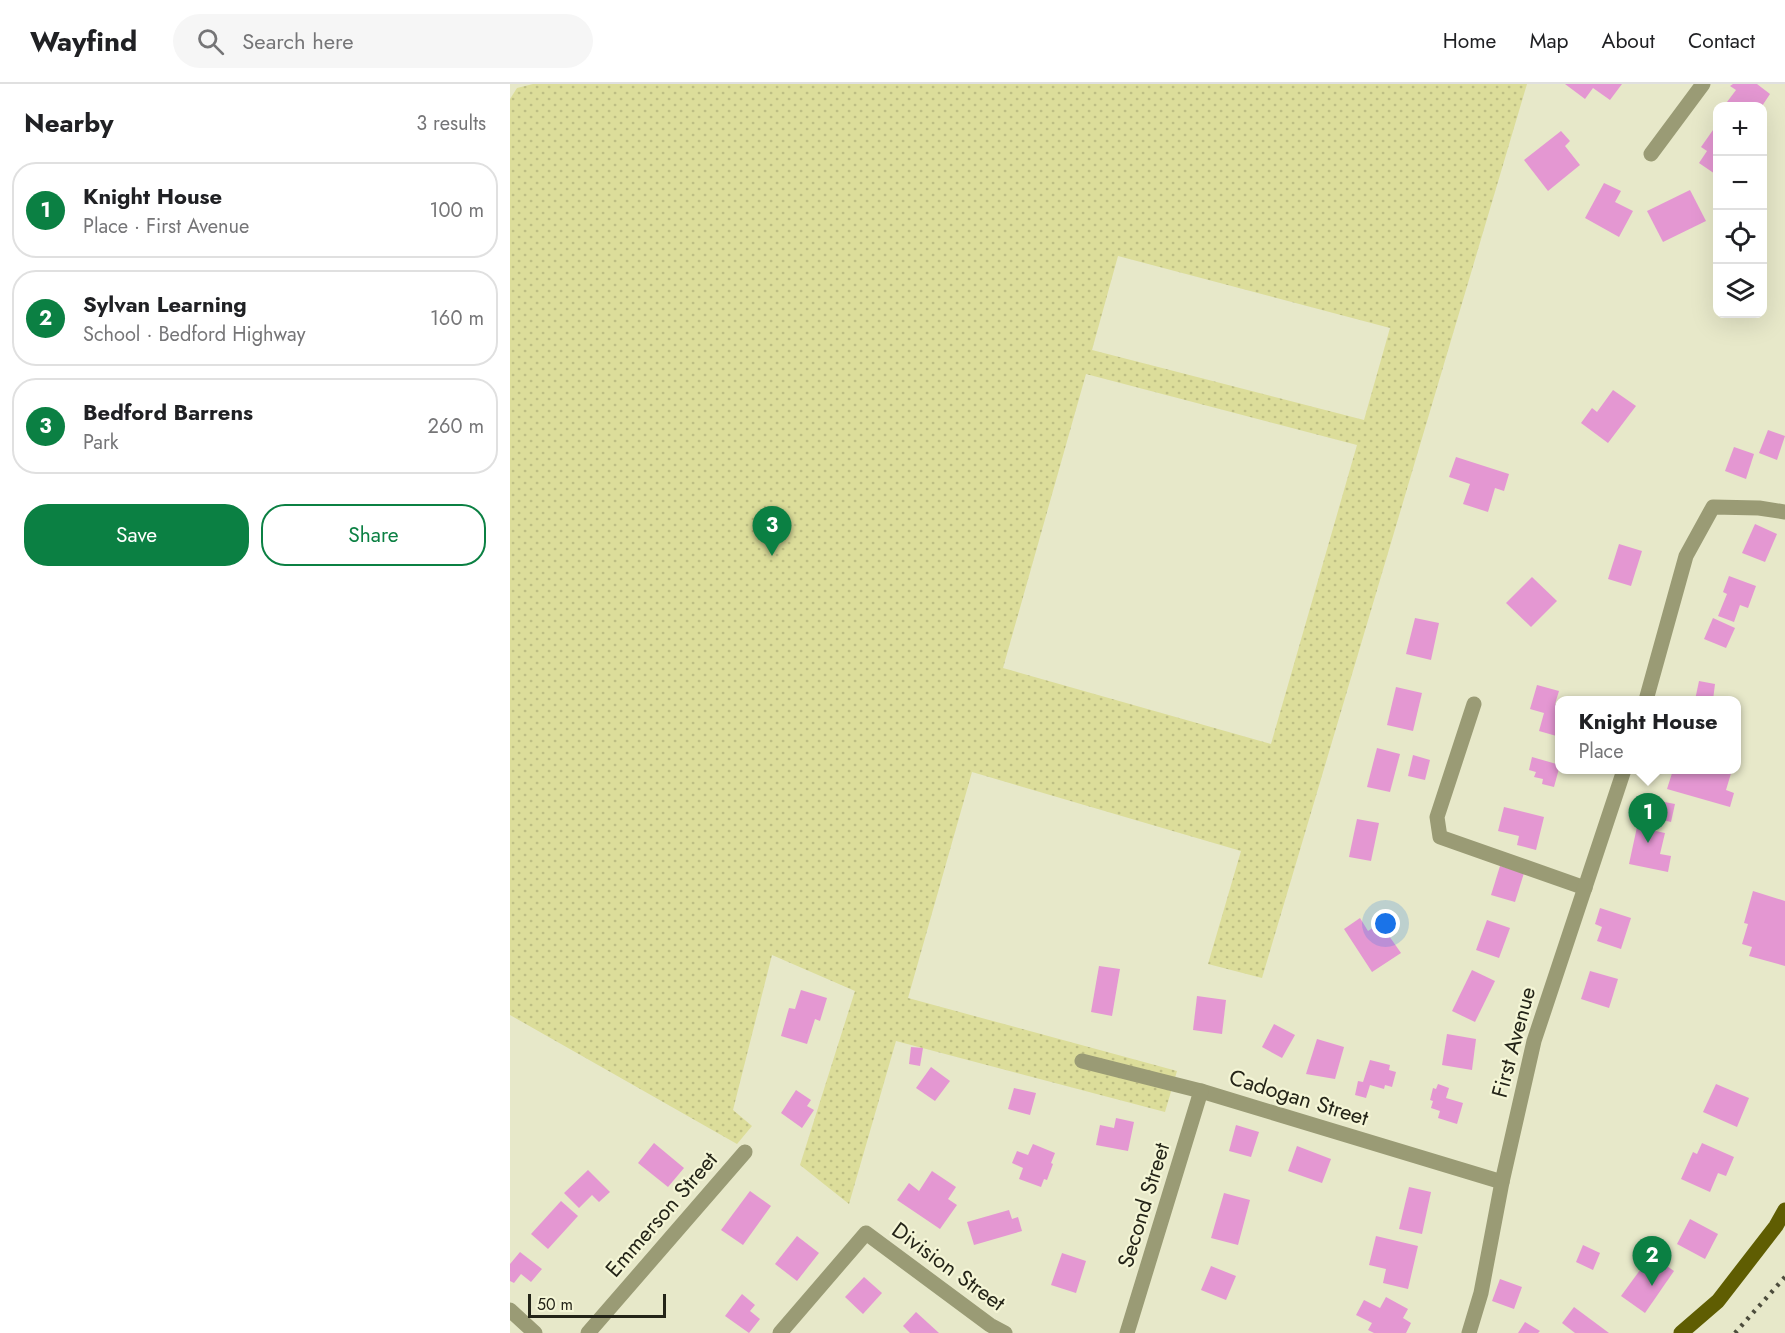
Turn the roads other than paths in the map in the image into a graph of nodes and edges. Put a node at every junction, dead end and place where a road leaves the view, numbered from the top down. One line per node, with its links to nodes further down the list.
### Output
1 (1703, 84): 2 (street)
2 (1651, 153)
3 (1785, 512): 4 (street)
4 (1647, 696)
5 (1474, 704): 7 (street)
6 (1623, 774): 7 (street, First Avenue)
7 (1585, 888): 11 (street, First Avenue)
8 (1082, 1061): 9 (street, Cadogan Street)
9 (1201, 1091): 11 (street, Cadogan Street); 19 (street, Second Street)
10 (745, 1152): 16 (street, Emmerson Street)
11 (1502, 1182): 20 (street, First Avenue)
12 (1785, 1210): 21 (main road)
13 (510, 1310): 15 (street)
14 (987, 1329): 17 (street, Division Street); 18 (street, Division Street)
15 (535, 1333)
16 (588, 1333)
17 (780, 1333)
18 (1005, 1333)
19 (1127, 1333)
20 (1469, 1333)
21 (1681, 1333)

